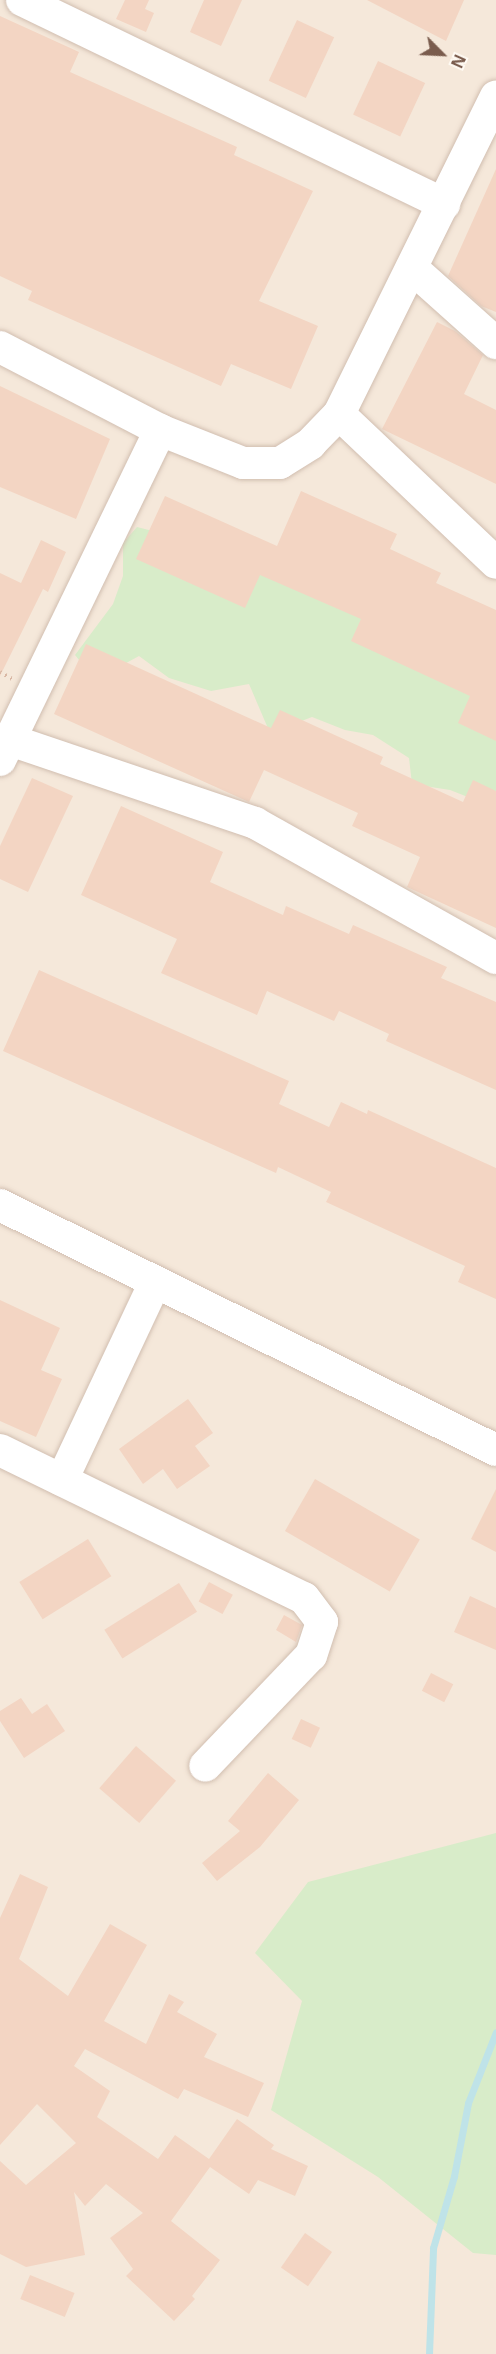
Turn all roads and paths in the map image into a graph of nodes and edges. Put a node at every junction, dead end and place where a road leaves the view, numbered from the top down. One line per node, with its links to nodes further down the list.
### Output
1 (22, 0): 4 (street)
2 (496, 97): 3 (street)
3 (489, 131): 4 (street)
4 (444, 204): 5 (street)
5 (412, 268): 6 (street); 8 (street)
6 (496, 343)
7 (0, 347): 9 (street)
8 (339, 414): 9 (street); 10 (street)
9 (160, 430): 11 (street)
10 (496, 563)
11 (5, 750): 12 (street)
12 (496, 958)
13 (0, 1205): 14 (street)
14 (155, 1282): 16 (street); 17 (street)
15 (0, 1450): 17 (street)
16 (496, 1450)
17 (62, 1480): 18 (street)
18 (205, 1766)

